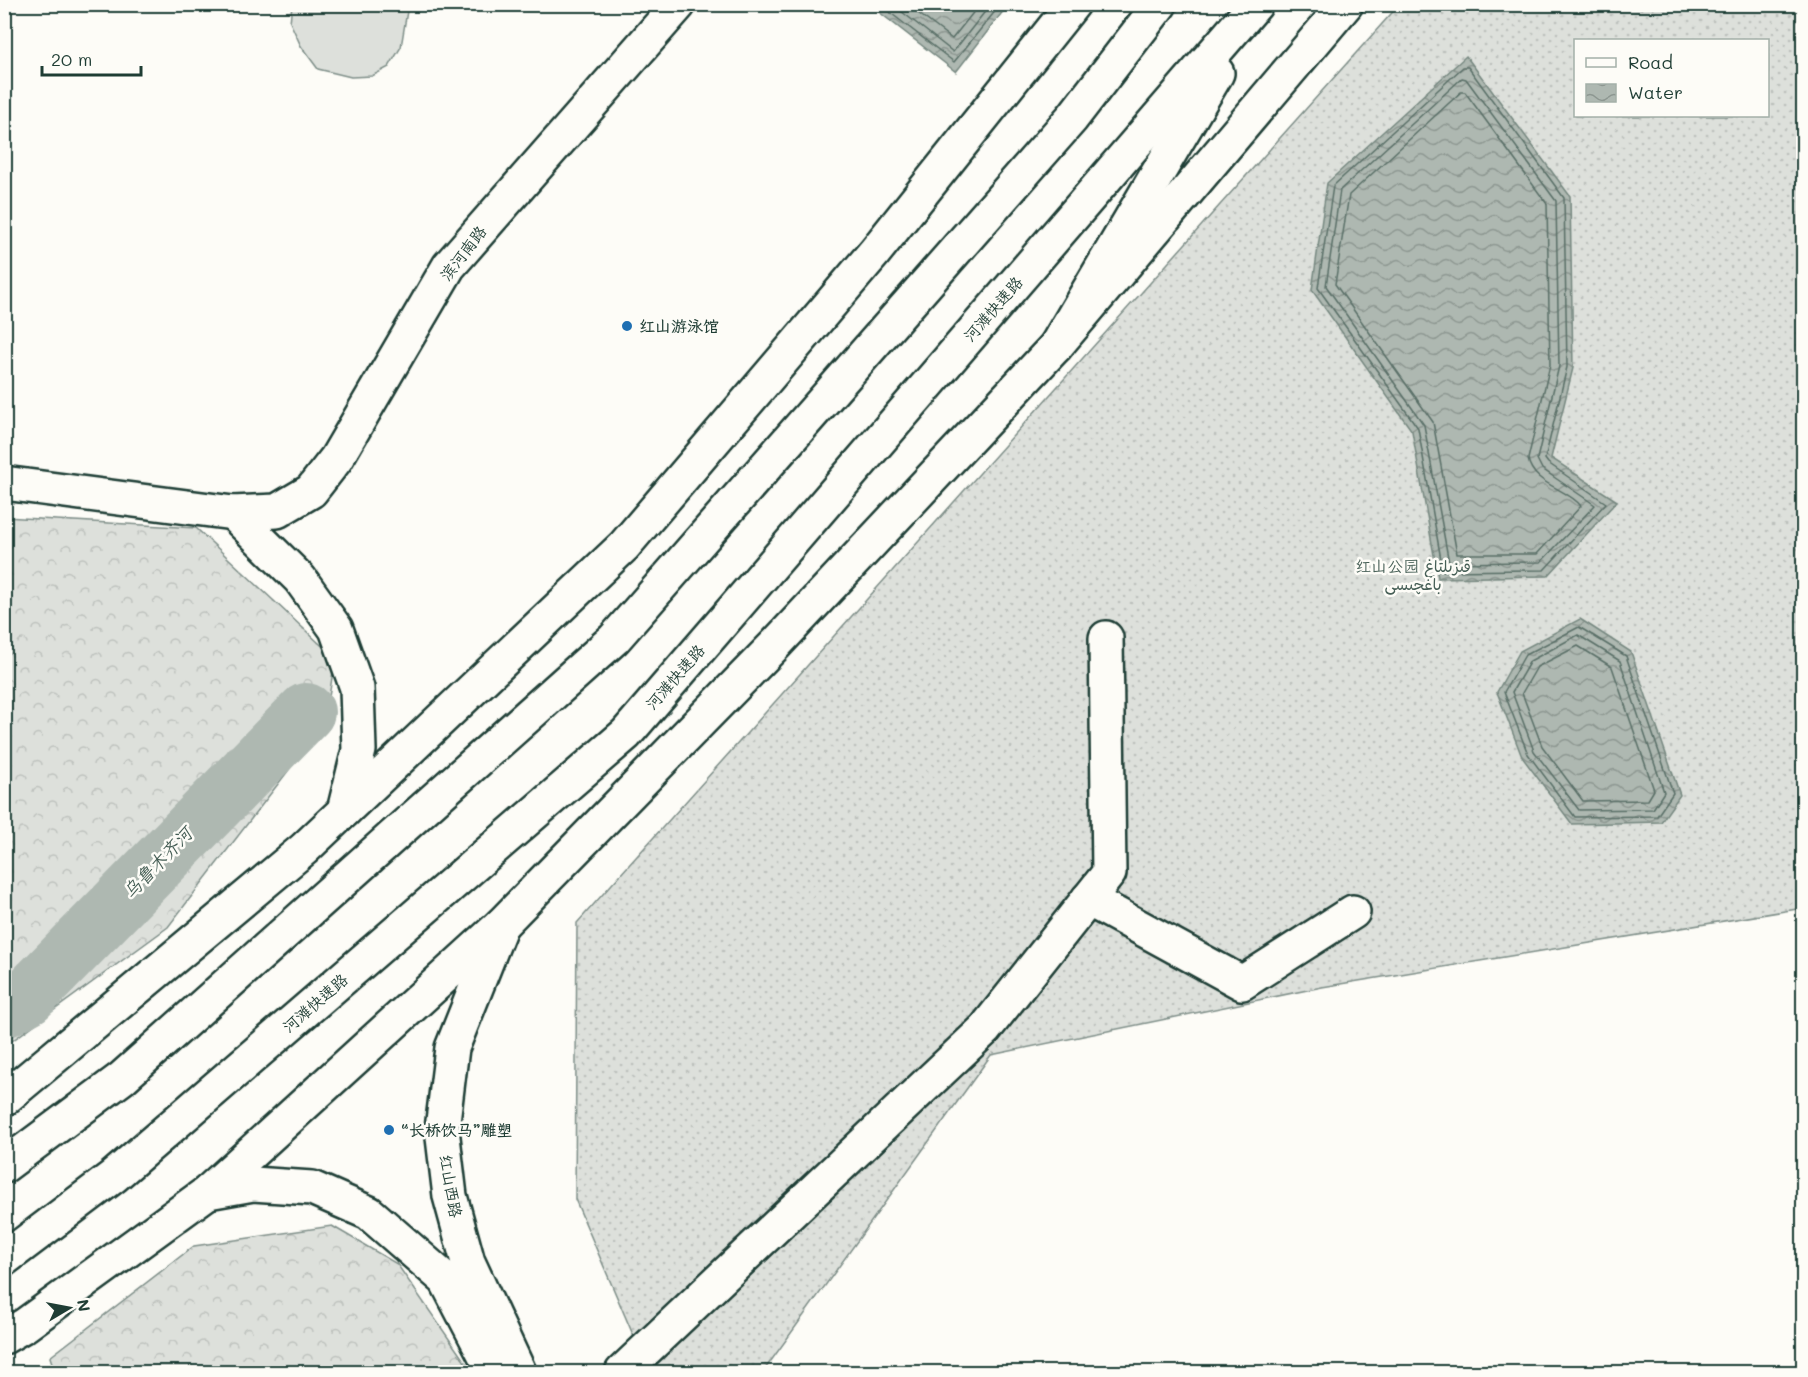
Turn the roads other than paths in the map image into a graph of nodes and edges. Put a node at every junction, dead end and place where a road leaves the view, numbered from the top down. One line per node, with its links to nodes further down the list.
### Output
1 (680, 4): 8 (main road, 滨河南路)
2 (1073, 4): 10 (main road)
3 (1160, 4): 15 (main road)
4 (1257, 4): 6 (main road); 17 (main road, 河滩快速路)
5 (1346, 4): 6 (main road)
6 (1056, 346): 13 (main road)
7 (4, 483): 8 (main road, 滨河南路)
8 (233, 513): 10 (main road)
9 (1106, 638): 11 (main road)
10 (344, 811): 14 (main road)
11 (1088, 899): 12 (main road); 21 (main road)
12 (1353, 912)
13 (501, 925): 16 (main road); 20 (main road, 红山西路)
14 (4, 1099)
15 (4, 1166)
16 (208, 1192): 18 (main road); 19 (main road)
17 (4, 1259)
18 (4, 1337)
19 (494, 1372)
20 (519, 1372)
21 (622, 1372)

